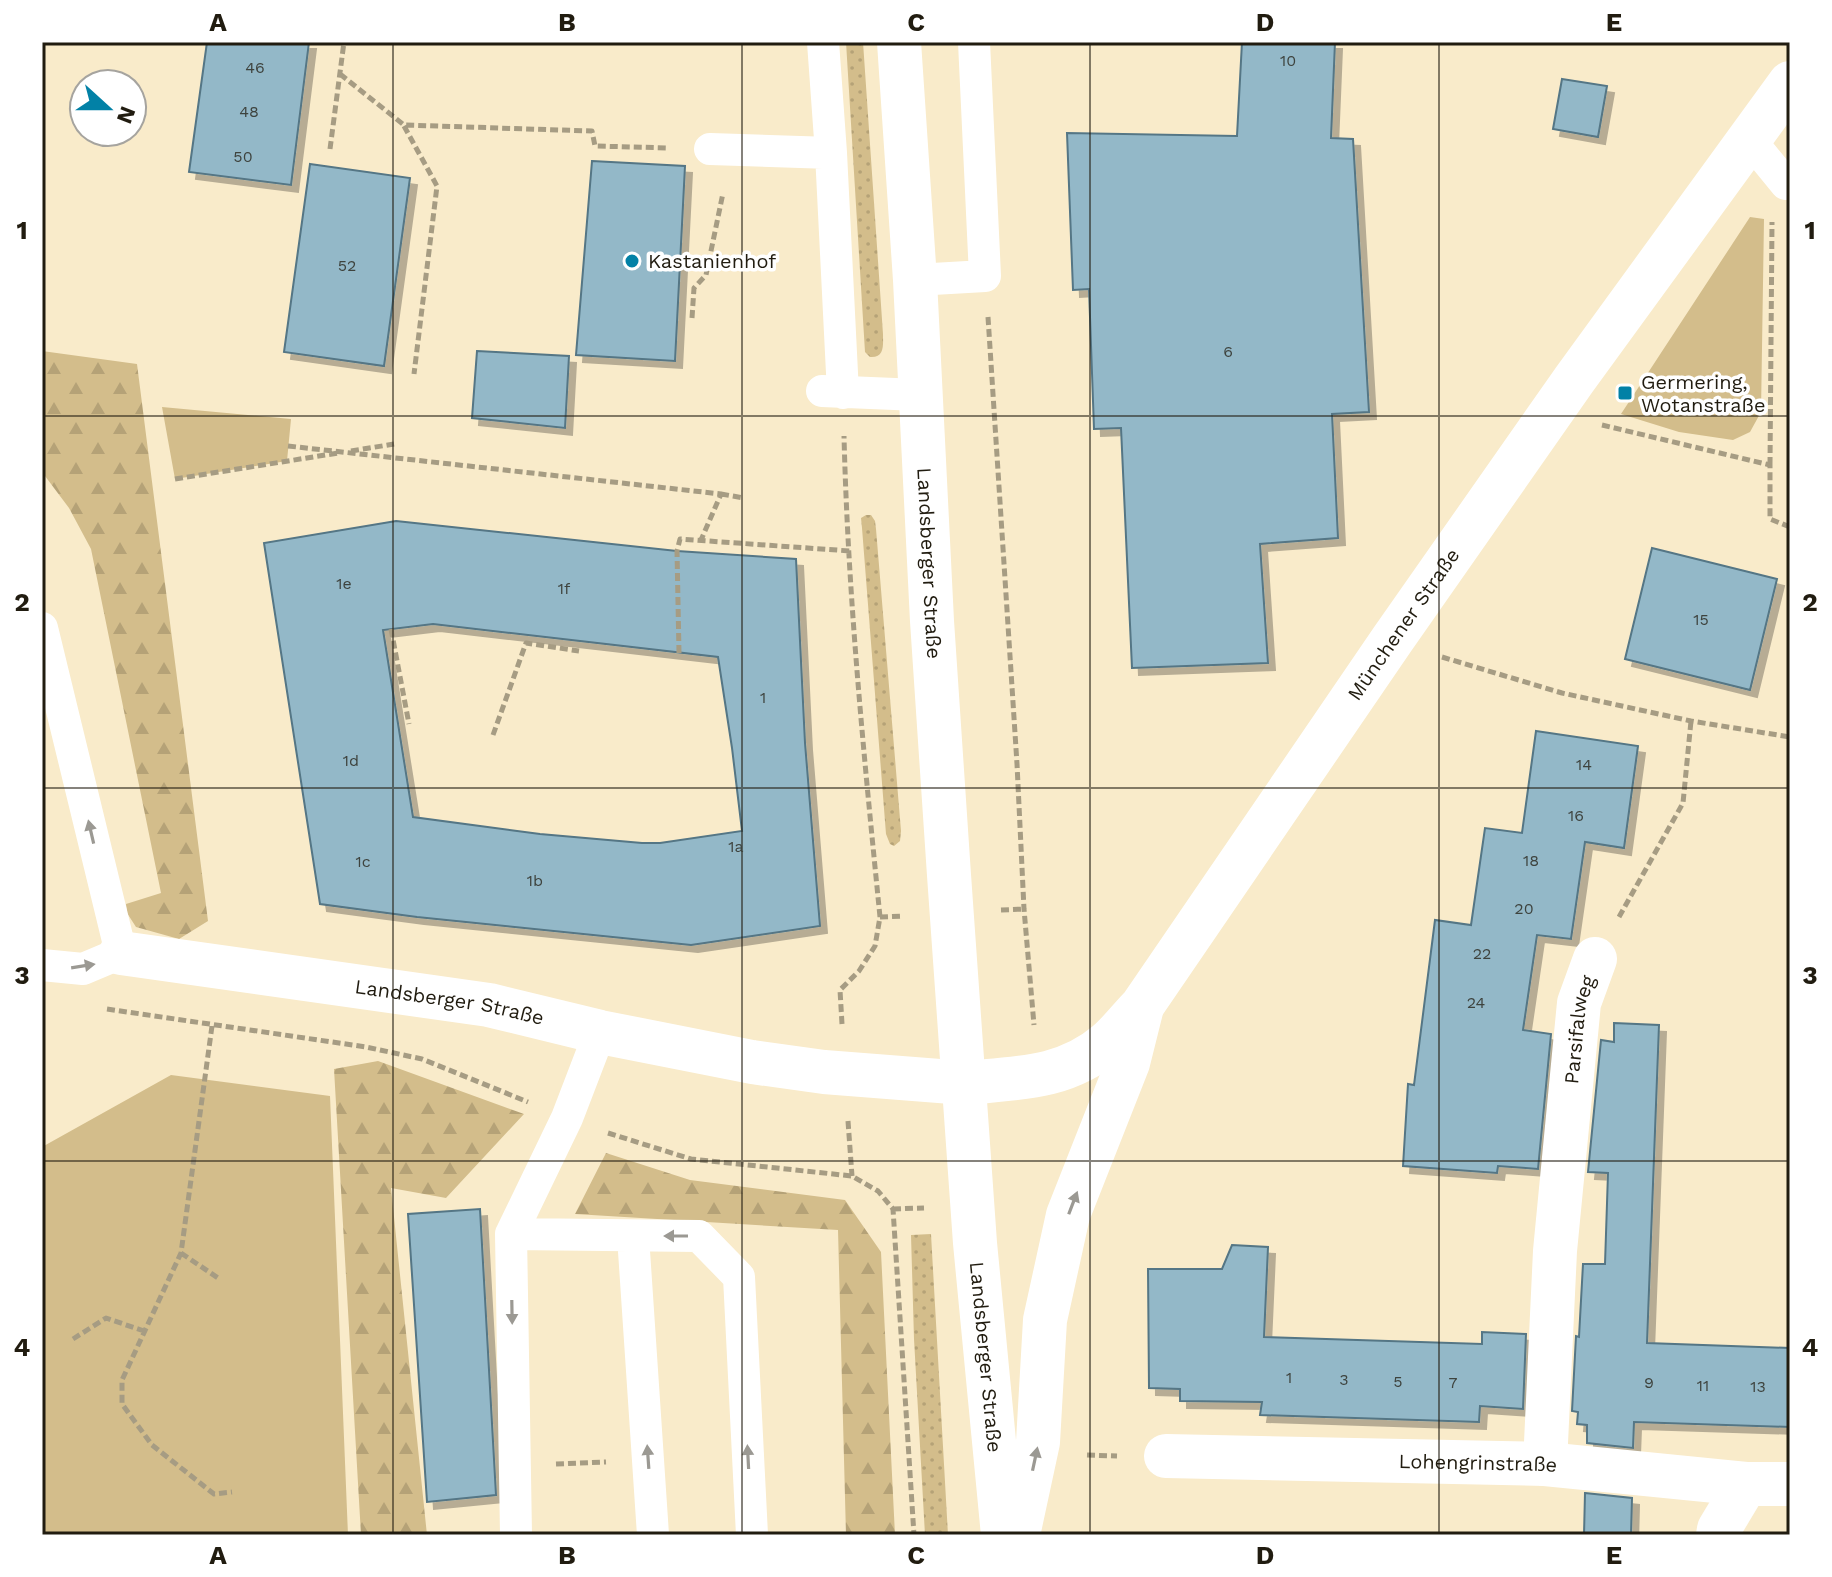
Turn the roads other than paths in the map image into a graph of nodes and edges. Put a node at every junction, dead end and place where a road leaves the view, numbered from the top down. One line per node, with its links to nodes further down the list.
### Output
1 (823, 42): 6 (lane)
2 (899, 42): 7 (street, Landsberger Straße)
3 (974, 42): 7 (lane)
4 (1790, 83): 13 (street, Münchener Straße)
5 (718, 149): 6 (lane)
6 (831, 153): 8 (lane)
7 (915, 280): 8 (street, Landsberger Straße)
8 (919, 395): 15 (street, Landsberger Straße)
9 (42, 628): 10 (lane, one-way to 9)
10 (121, 953): 12 (lane, one-way to 10); 14 (street, Landsberger Straße)
11 (1595, 959): 19 (street, Parsifalweg)
12 (42, 965)
13 (1142, 1006): 15 (street, Münchener Straße); 26 (street, one-way to 13)
14 (600, 1032): 15 (street, Landsberger Straße); 16 (lane)
15 (965, 1083): 25 (street, Landsberger Straße)
16 (511, 1234): 17 (lane); 22 (lane, one-way to 22)
17 (633, 1236): 23 (lane, one-way to 17); 24 (lane, one-way to 17)
18 (1166, 1456): 19 (street, Lohengrinstraße)
19 (1545, 1464): 20 (street, Lohengrinstraße)
20 (1746, 1484): 21 (street, Lohengrinstraße); 27 (street)
21 (1790, 1484)
22 (516, 1535)
23 (653, 1535)
24 (752, 1535)
25 (1003, 1535)
26 (1018, 1535)
27 (1718, 1535)

